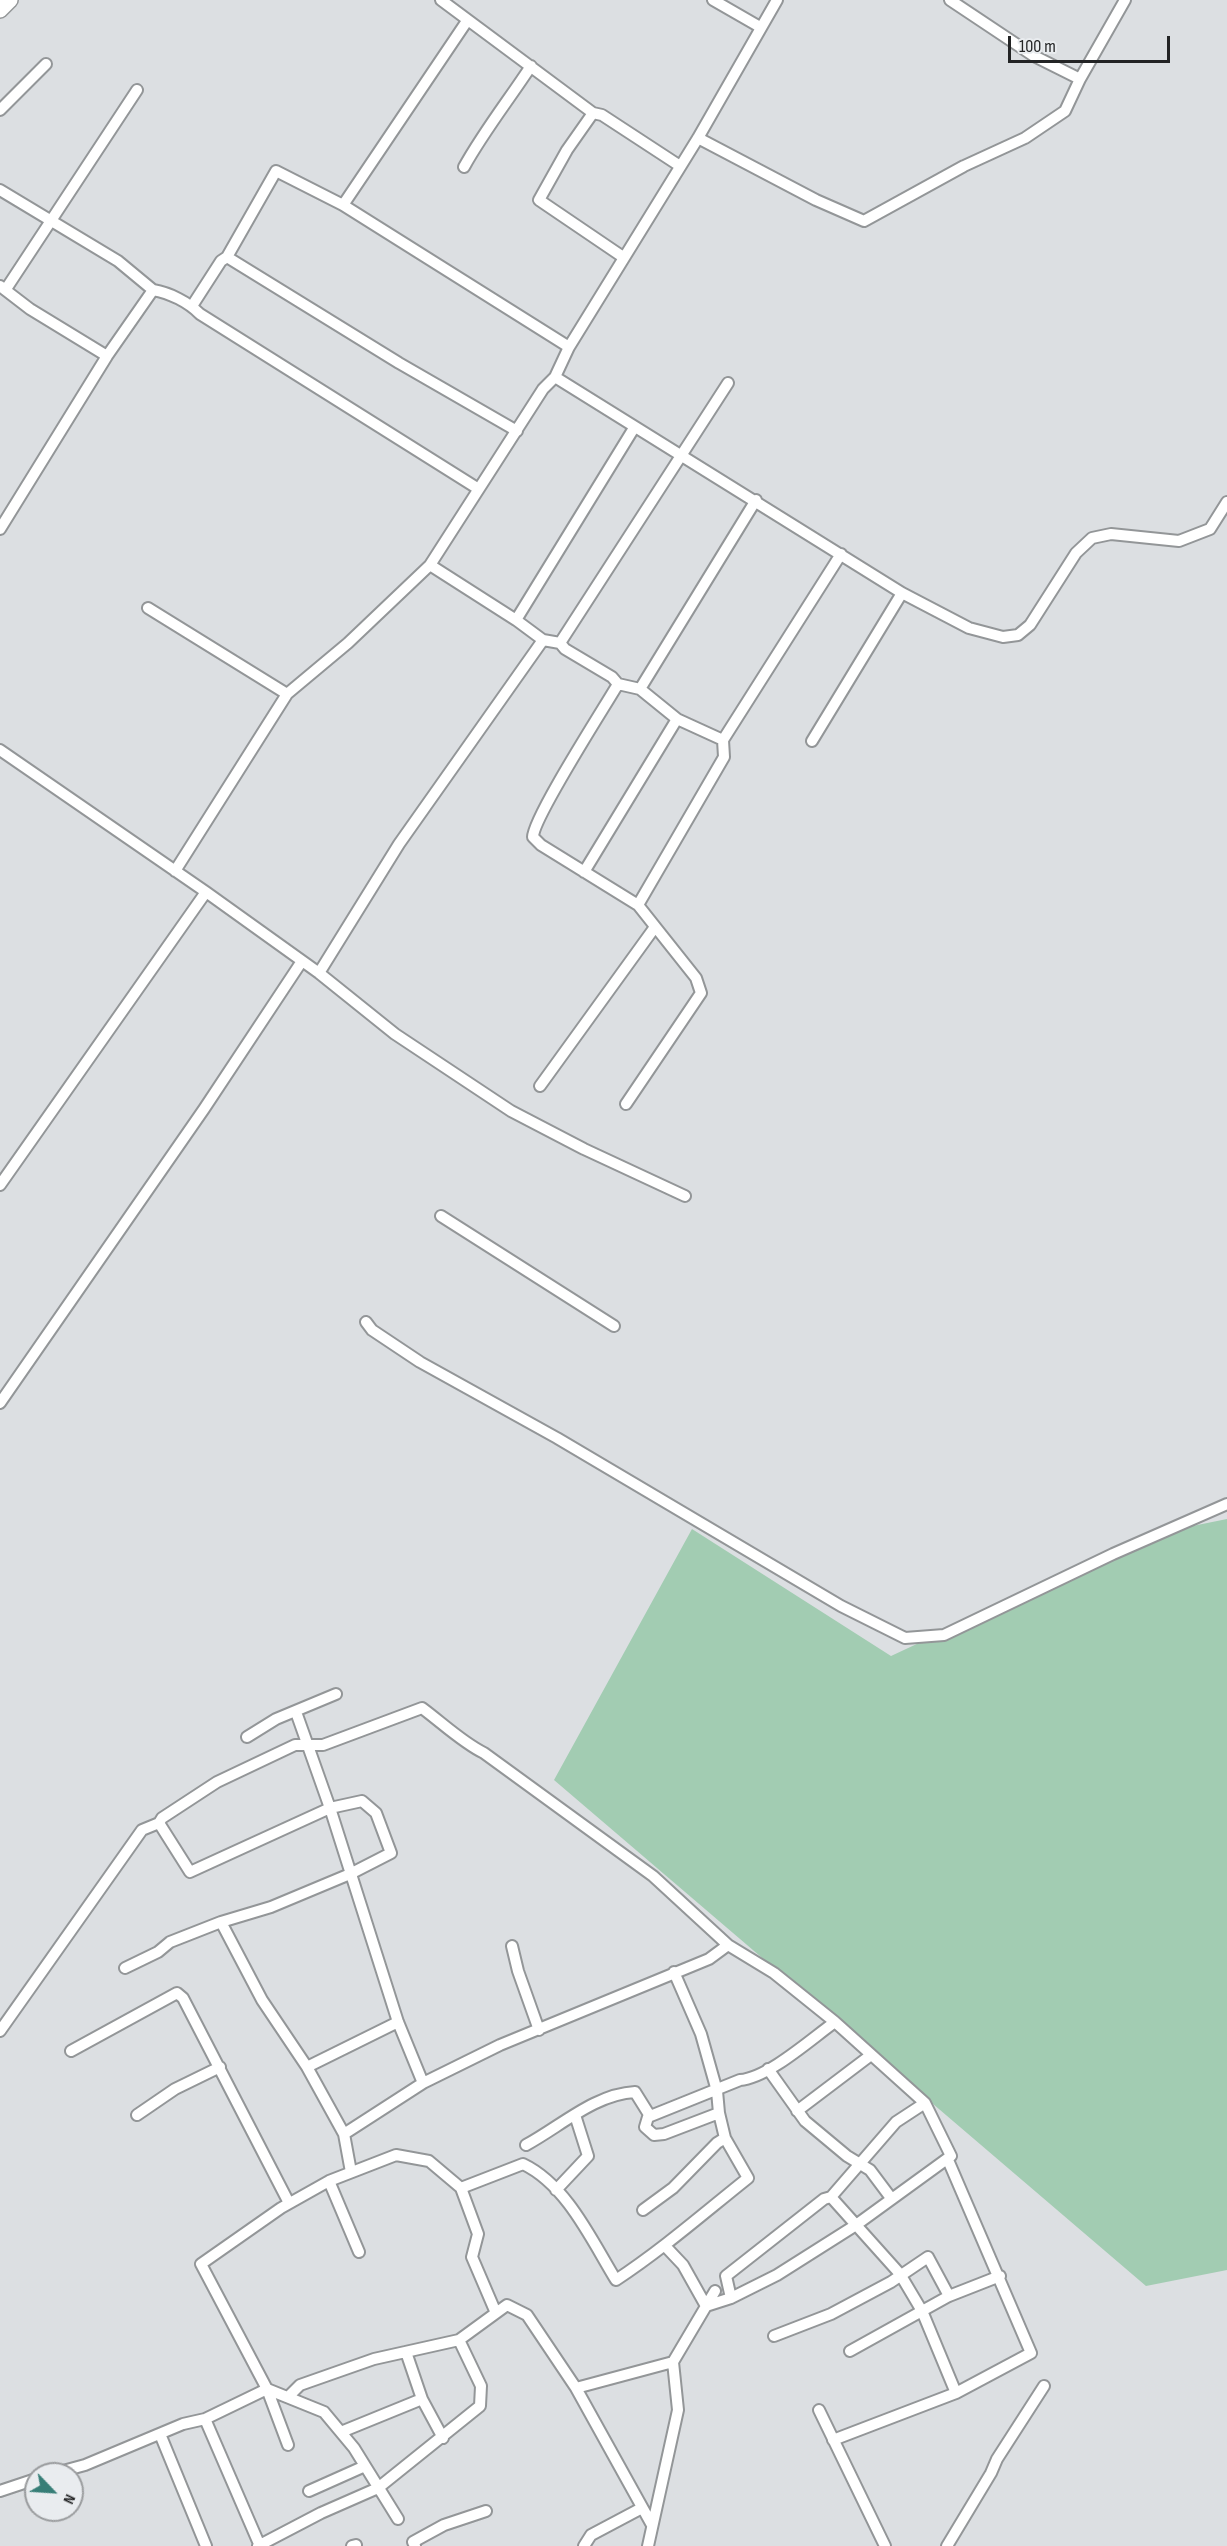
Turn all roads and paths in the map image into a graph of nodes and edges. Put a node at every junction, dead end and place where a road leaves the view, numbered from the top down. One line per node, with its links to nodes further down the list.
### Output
1 (10, 0): 7 (street)
2 (441, 0): 8 (street)
3 (713, 0): 9 (street)
4 (777, 0): 9 (street)
5 (950, 0): 12 (street)
6 (1125, 0): 12 (street)
7 (0, 10)
8 (467, 21): 11 (street); 21 (street)
9 (760, 27): 16 (street)
10 (46, 64): 14 (street)
11 (531, 66): 15 (street); 18 (street)
12 (1080, 79): 16 (street)
13 (137, 90): 22 (street)
14 (0, 110)
15 (593, 113): 17 (street); 24 (street)
16 (698, 138): 17 (street)
17 (680, 166): 24 (street)
18 (464, 167)
19 (3, 192): 20 (street); 22 (street)
20 (0, 205)
21 (343, 205): 23 (street); 28 (street)
22 (52, 219): 25 (street); 26 (street)
23 (227, 257): 27 (street); 33 (street)
24 (623, 257): 28 (street)
25 (3, 287): 29 (street)
26 (153, 290): 27 (street); 29 (street)
27 (192, 306): 35 (street)
28 (569, 347): 30 (street)
29 (107, 356): 38 (street)
30 (555, 377): 32 (street); 33 (street)
31 (728, 383): 34 (street)
32 (634, 428): 34 (street); 43 (street)
33 (517, 431): 35 (street)
34 (681, 454): 36 (street); 45 (street)
35 (477, 488): 40 (street)
36 (756, 500): 39 (street); 47 (street)
37 (1227, 502): 41 (street)
38 (0, 529)
39 (841, 554): 41 (street); 50 (street)
40 (430, 565): 43 (street); 48 (street)
41 (902, 593): 51 (street)
42 (148, 608): 48 (street)
43 (516, 620): 44 (street)
44 (543, 640): 45 (street); 59 (street)
45 (560, 643): 46 (street)
46 (618, 684): 47 (street); 54 (street)
47 (640, 689): 49 (street)
48 (287, 694): 53 (street)
49 (677, 719): 50 (street); 54 (street)
50 (723, 740): 56 (street)
51 (812, 741)
52 (0, 750): 53 (street)
53 (175, 871): 55 (street)
54 (584, 872): 56 (street)
55 (206, 892): 58 (street); 62 (street)
56 (638, 905): 57 (street)
57 (655, 927): 60 (street); 61 (street)
58 (302, 962): 59 (street); 67 (street)
59 (319, 973): 63 (street)
60 (540, 1086)
61 (626, 1104)
62 (0, 1185)
63 (685, 1196)
64 (441, 1216): 66 (street)
65 (366, 1322): 68 (street)
66 (614, 1326)
67 (0, 1403)
68 (1227, 1504)
69 (336, 1694): 70 (street)
70 (296, 1712): 71 (street); 72 (street)
71 (247, 1737)
72 (309, 1744): 73 (street); 74 (street); 77 (street)
73 (330, 1808): 74 (street); 75 (street); 75 (street)
74 (159, 1823): 84 (street)
75 (350, 1874): 76 (street); 81 (street)
76 (221, 1922): 79 (street); 88 (street)
77 (728, 1945): 80 (street); 82 (street)
78 (512, 1946): 83 (street)
79 (125, 1968)
80 (674, 1972): 83 (street); 91 (street)
81 (398, 2022): 88 (street); 90 (street)
82 (835, 2022): 86 (street); 89 (street)
83 (539, 2030): 90 (street)
84 (0, 2031)
85 (71, 2051): 87 (street)
86 (871, 2055): 92 (street); 93 (street)
87 (220, 2067): 95 (street); 109 (street)
88 (307, 2067): 98 (street)
89 (768, 2069): 91 (street); 93 (street)
90 (423, 2083): 98 (street)
91 (717, 2091): 94 (street); 97 (street)
92 (925, 2103): 101 (street); 102 (street)
93 (797, 2111): 102 (street)
94 (718, 2114): 97 (street); 99 (street)
95 (137, 2115)
96 (575, 2115): 97 (street); 100 (street); 106 (street)
97 (650, 2116)
98 (344, 2134): 103 (street)
99 (726, 2138): 110 (street); 112 (street)
100 (526, 2145)
101 (948, 2160): 108 (street); 115 (street)
102 (859, 2162): 107 (street); 108 (street)
103 (351, 2172): 104 (street); 105 (street)
104 (329, 2181): 109 (street); 113 (street)
105 (461, 2188): 106 (street); 121 (street)
106 (556, 2190): 112 (street)
107 (831, 2198): 111 (street); 118 (street)
108 (891, 2198): 111 (street)
109 (289, 2203): 129 (street)
110 (643, 2210)
111 (856, 2225): 114 (street); 118 (street)
112 (666, 2247): 119 (street)
113 (359, 2252)
114 (900, 2274): 117 (street); 120 (street); 122 (street)
115 (1000, 2276): 117 (street); 130 (street)
116 (715, 2291): 119 (street)
117 (949, 2296): 120 (street)
118 (731, 2298): 119 (street)
119 (706, 2306): 126 (street)
120 (922, 2311): 124 (street); 130 (street)
121 (496, 2313): 123 (street); 128 (street)
122 (774, 2336)
123 (459, 2340): 125 (street); 137 (street)
124 (850, 2351)
125 (406, 2352): 131 (street); 132 (street)
126 (673, 2362): 128 (street); 149 (street)
127 (1044, 2386): 156 (street)
128 (576, 2388): 146 (street)
129 (267, 2389): 131 (street); 134 (street); 139 (street)
130 (956, 2393): 138 (street)
131 (288, 2397): 135 (street)
132 (422, 2399): 135 (street); 137 (street)
133 (819, 2410): 138 (street)
134 (205, 2419): 136 (street); 151 (street)
135 (341, 2433): 141 (street)
136 (160, 2434): 140 (street); 150 (street)
137 (443, 2438): 143 (street)
138 (833, 2440): 155 (street)
139 (288, 2445)
140 (84, 2465)
141 (365, 2466): 143 (street); 145 (street)
142 (24, 2483): 144 (street)
143 (378, 2488): 148 (street); 151 (street)
144 (0, 2491)
145 (309, 2491)
146 (640, 2509): 149 (street); 153 (street)
147 (486, 2511): 152 (street)
148 (398, 2519)
149 (651, 2525): 154 (street)
150 (206, 2546)
151 (259, 2546)
152 (416, 2546)
153 (584, 2546)
154 (648, 2546)
155 (885, 2546)
156 (946, 2546)

